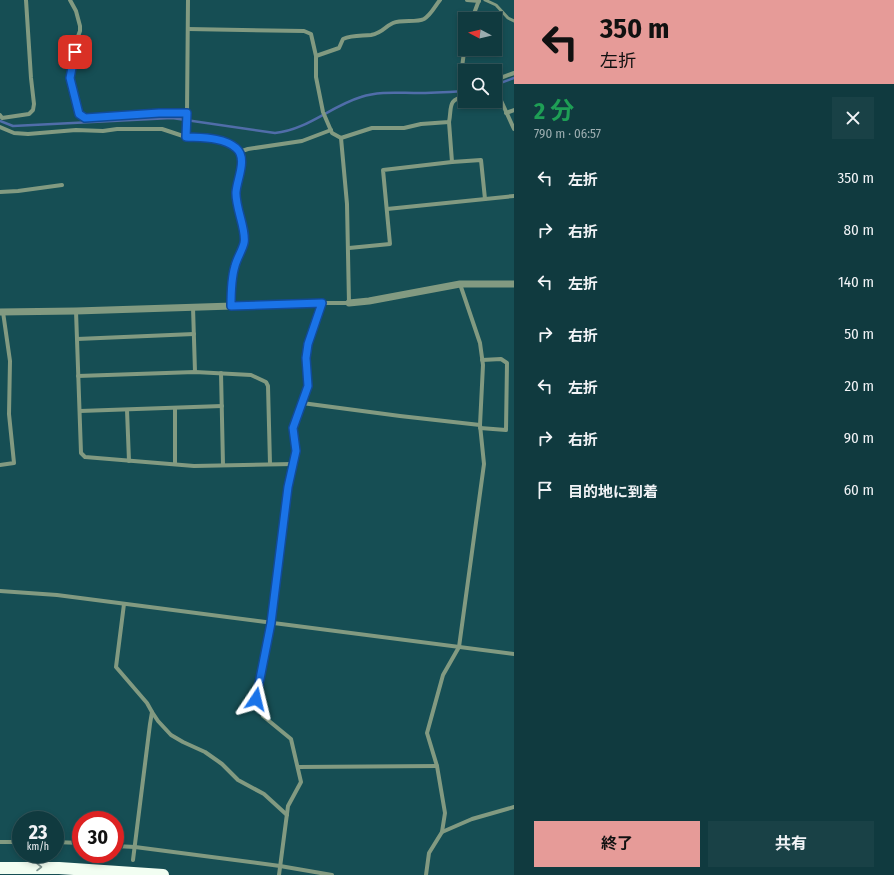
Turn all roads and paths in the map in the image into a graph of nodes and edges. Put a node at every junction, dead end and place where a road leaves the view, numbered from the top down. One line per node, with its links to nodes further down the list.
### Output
1 (26, 0): 19 (street)
2 (70, 0): 18 (street)
3 (188, 0): 10 (street)
4 (440, 0): 11 (street)
5 (467, 0): 6 (street)
6 (479, 0): 8 (street)
7 (485, 0): 9 (lane)
8 (475, 12)
9 (514, 21)
10 (188, 29): 11 (street); 18 (street)
11 (316, 56): 23 (street)
12 (514, 74): 13 (street)
13 (502, 78)
14 (458, 98): 20 (street)
15 (502, 104): 17 (street)
16 (514, 110): 17 (street)
17 (506, 113): 22 (street)
18 (187, 115): 24 (street)
19 (0, 116)
20 (449, 122): 25 (street); 27 (street)
21 (0, 127): 24 (street)
22 (514, 129)
23 (330, 130): 25 (street); 26 (street)
24 (186, 137): 26 (street)
25 (341, 138): 33 (street)
26 (239, 152): 38 (street)
27 (452, 162): 31 (street); 32 (street)
28 (62, 185): 29 (street)
29 (0, 192)
30 (514, 196): 31 (street)
31 (485, 199): 32 (street)
32 (387, 209): 33 (street)
33 (349, 248): 37 (street)
34 (460, 284): 35 (street); 37 (street); 44 (street)
35 (514, 284)
36 (322, 303): 37 (street); 38 (street); 48 (street)
37 (349, 303)
38 (231, 306): 39 (street)
39 (193, 307): 40 (street); 42 (street)
40 (76, 311): 41 (street); 43 (street)
41 (2, 312): 55 (street)
42 (194, 334): 43 (street); 45 (street)
43 (77, 339): 47 (street)
44 (482, 360): 53 (street); 53 (street)
45 (195, 372): 46 (street); 47 (street)
46 (221, 373): 49 (street); 57 (street)
47 (78, 376): 52 (street)
48 (302, 403): 53 (street); 58 (street)
49 (222, 406): 50 (street); 59 (street)
50 (174, 408): 51 (street); 56 (street)
51 (127, 410): 52 (street); 54 (street)
52 (80, 411): 54 (street)
53 (480, 427): 63 (street)
54 (129, 461): 56 (street)
55 (0, 464)
56 (175, 464): 59 (street)
57 (270, 464): 58 (street); 59 (street)
58 (293, 464): 62 (street)
59 (223, 465)
60 (0, 591): 61 (street)
61 (124, 604): 62 (street); 65 (street)
62 (271, 623): 63 (street); 67 (street)
63 (459, 647): 64 (street); 66 (street)
64 (514, 654)
65 (152, 712): 69 (street); 74 (street)
66 (437, 766): 67 (street); 70 (street)
67 (298, 767): 69 (street)
68 (514, 807): 70 (street)
69 (287, 816): 76 (street)
70 (442, 832): 81 (street)
71 (0, 842): 72 (street)
72 (12, 842)
73 (124, 846): 74 (street)
74 (135, 847): 75 (street); 76 (street)
75 (133, 860)
76 (280, 866): 79 (street); 80 (street)
77 (0, 868): 78 (highway, one-way to 78)
78 (163, 875)
79 (279, 875)
80 (332, 875)
81 (426, 875)

